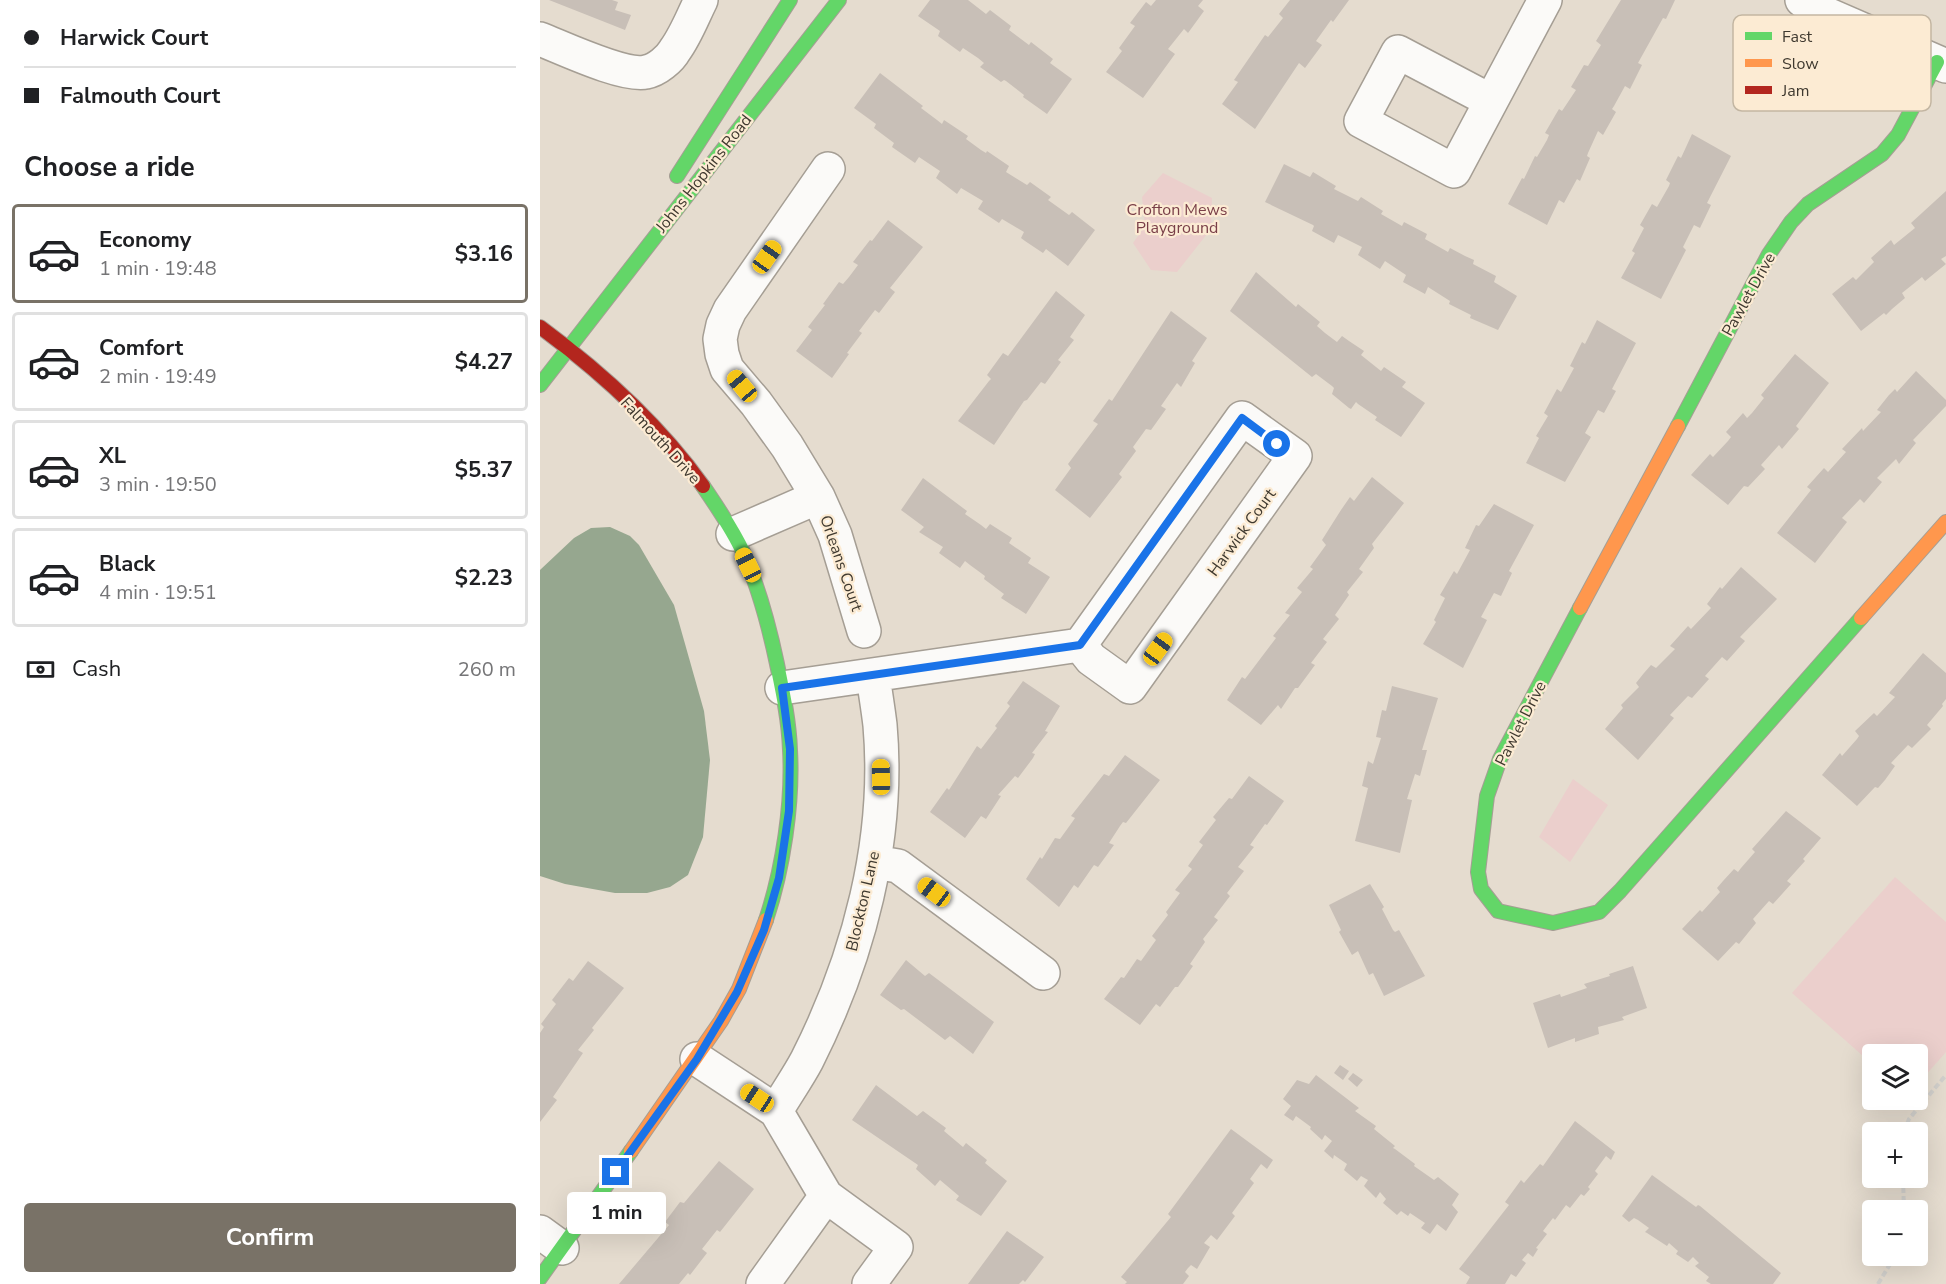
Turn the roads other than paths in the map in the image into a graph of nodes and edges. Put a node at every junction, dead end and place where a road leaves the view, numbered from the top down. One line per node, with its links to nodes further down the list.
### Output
1 (701, 0): 7 (street)
2 (790, 0): 13 (street, Johns Hopkins Road)
3 (839, 0): 16 (street, Johns Hopkins Road)
4 (1545, 0): 10 (street)
5 (1802, 0): 6 (street)
6 (1829, 15)
7 (540, 39)
8 (1941, 64): 9 (street, Pawlet Drive)
9 (1931, 81)
10 (1491, 101)
11 (1913, 111): 19 (street, Pawlet Drive)
12 (828, 169): 18 (street, Orleans Court)
13 (669, 188)
14 (644, 228): 16 (street, Johns Hopkins Road)
15 (540, 327): 16 (street, Falmouth Drive)
16 (568, 347): 17 (street, Johns Hopkins Road); 20 (street, Falmouth Drive)
17 (540, 385)
18 (818, 497): 20 (street, Orleans Court); 21 (street, Orleans Court)
19 (1946, 522)
20 (733, 534): 24 (street, Falmouth Drive)
21 (864, 631)
22 (1080, 645): 22 (street, Harwick Court); 23 (street)
23 (873, 675): 24 (street); 25 (street, Blockton Lane)
24 (782, 688): 27 (street, Falmouth Drive)
25 (873, 862): 26 (street); 28 (street, Blockton Lane)
26 (1042, 973)
27 (697, 1059): 28 (street); 30 (street, Falmouth Drive)
28 (776, 1111): 29 (street)
29 (826, 1196): 32 (street); 33 (street)
30 (551, 1240): 31 (street, Falmouth Drive)
31 (540, 1278)
32 (763, 1284)
33 (869, 1284)

